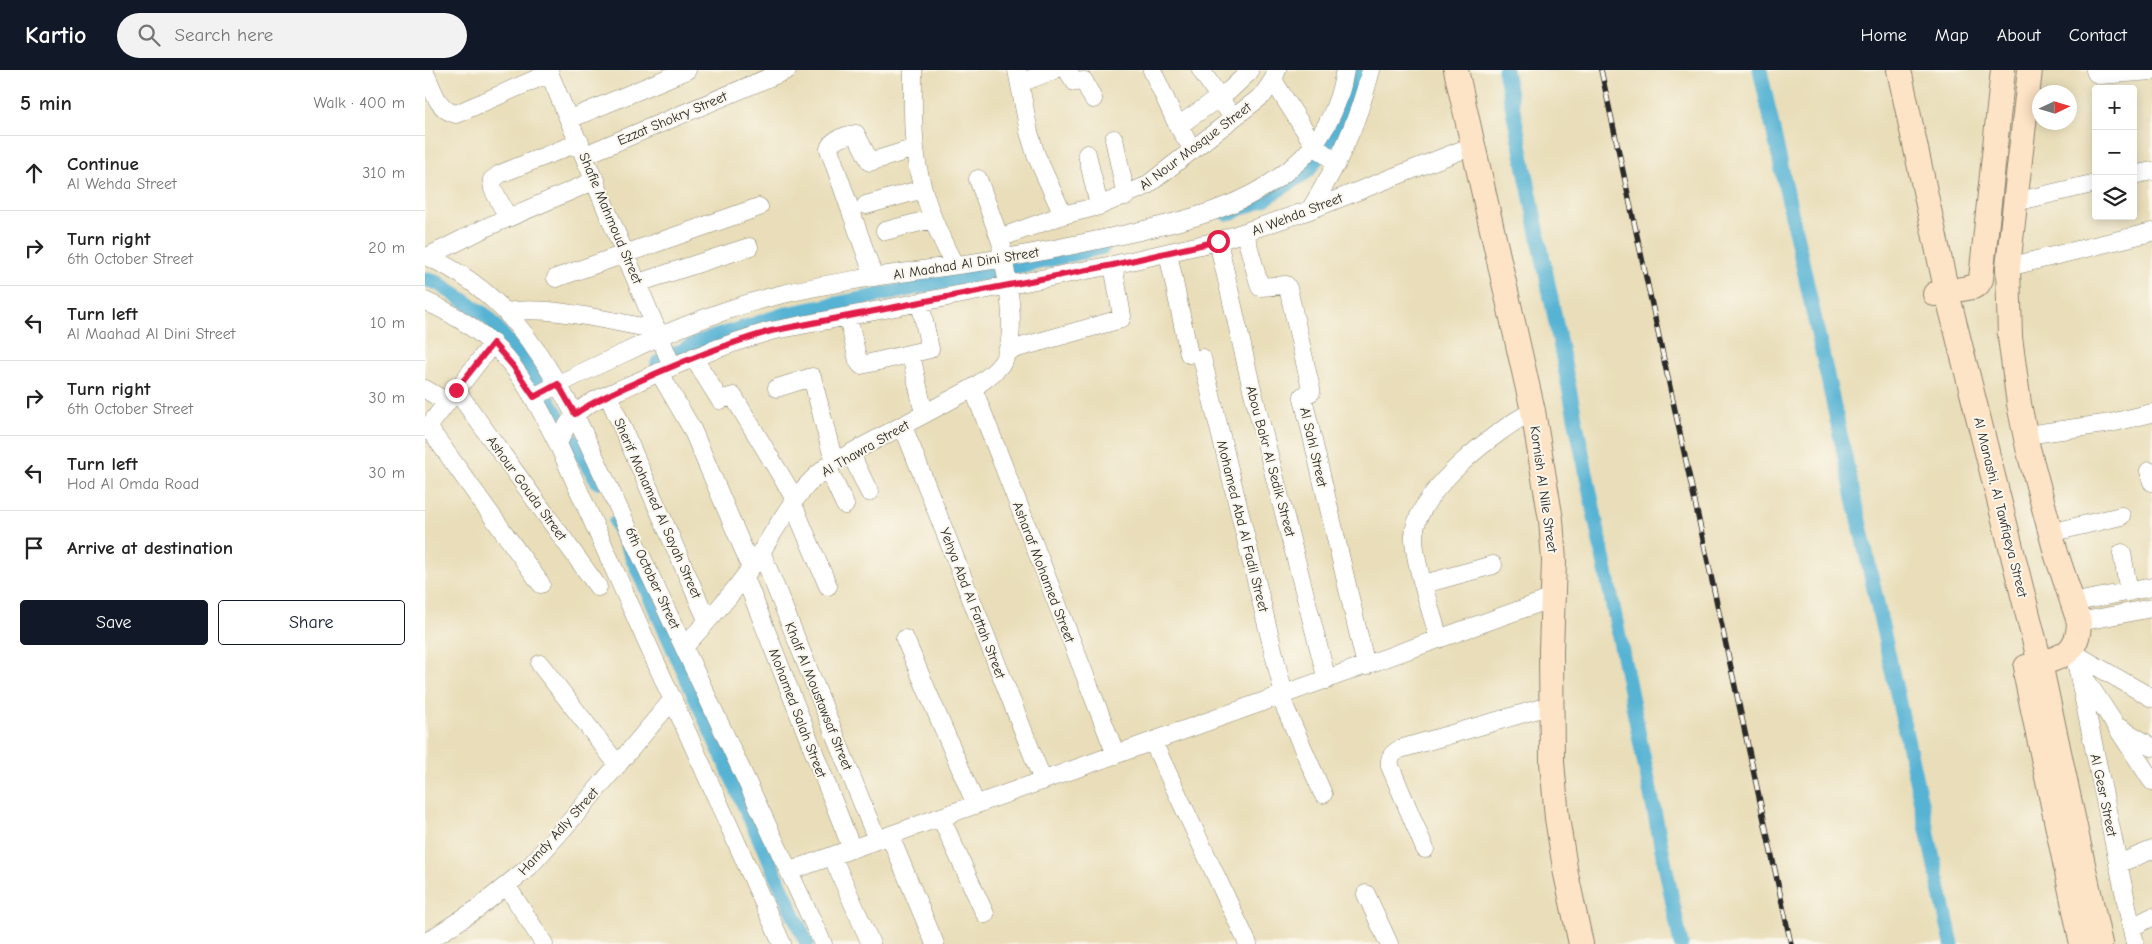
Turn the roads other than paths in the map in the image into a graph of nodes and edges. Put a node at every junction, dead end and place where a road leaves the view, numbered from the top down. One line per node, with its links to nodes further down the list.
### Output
1 (687, 70): 25 (street)
2 (787, 70): 30 (street, Ezzat Shokry Street)
3 (913, 70): 31 (street)
4 (1054, 70): 20 (street)
5 (1067, 70): 23 (street)
6 (1151, 70): 26 (street)
7 (1201, 70): 22 (street)
8 (1345, 70): 28 (street, Al Maahad Al Dini Street)
9 (1371, 70): 34 (street)
10 (1456, 70): 29 (main road, Kornish Al Nile Street)
11 (1886, 70): 66 (main road, Al Manashi, Al Tawfiqeya Street)
12 (1899, 70): 66 (main road, Al Manashi, Al Tawfiqeya Street)
13 (2003, 70): 66 (main road)
14 (2030, 70): 42 (main road)
15 (2095, 70): 18 (street)
16 (549, 71): 19 (street); 25 (street, Shafie Mahmoud Street)
17 (1248, 71): 21 (street); 22 (street)
18 (2152, 71)
19 (425, 73)
20 (1018, 76): 47 (street)
21 (1273, 79): 24 (street, Al Nour Mosque Street); 28 (street)
22 (1219, 98): 24 (street); 26 (street)
23 (1093, 99)
24 (1233, 118): 32 (street, Al Nour Mosque Street)
25 (570, 119): 30 (street, Shafie Mahmoud Street)
26 (1179, 126): 32 (street)
27 (1114, 139): 41 (street)
28 (1314, 145): 34 (street); 55 (street, Al Maahad Al Dini Street)
29 (1472, 146): 46 (street, Al Wehda Street); 84 (main road, Kornish Al Nile Street)
30 (582, 148): 38 (street, Shafie Mahmoud Street); 48 (street, Ezzat Shokry Street)
31 (915, 148): 40 (street); 62 (street)
32 (1193, 150): 41 (street, Al Nour Mosque Street)
33 (1087, 154): 44 (street)
34 (1337, 164): 46 (street)
35 (2152, 171): 36 (street)
36 (2137, 174)
37 (978, 179): 55 (street)
38 (596, 180): 48 (street); 56 (street, Shafie Mahmoud Street)
39 (2092, 184): 42 (street)
40 (923, 189): 43 (street); 49 (street)
41 (1126, 196): 44 (street, Al Nour Mosque Street)
42 (2015, 202): 61 (main road)
43 (865, 205)
44 (1099, 206): 47 (street, Al Nour Mosque Street)
45 (759, 207): 56 (street)
46 (1309, 210): 52 (street, Al Wehda Street)
47 (1063, 215): 55 (street, Al Nour Mosque Street)
48 (508, 218): 58 (street)
49 (932, 219): 50 (street); 59 (street)
50 (885, 231)
51 (2152, 232): 61 (street)
52 (1245, 234): 53 (street, Al Wehda Street); 119 (street, Al Sahl Street)
53 (1218, 241): 57 (street, Al Wehda Street); 120 (street, Abou Bakr Al Sedik Street)
54 (749, 246): 64 (street)
55 (1002, 250): 59 (street, Al Maahad Al Dini Street); 65 (street)
56 (626, 253): 63 (street); 64 (street, Shafie Mahmoud Street)
57 (1168, 253): 60 (street, Al Wehda Street); 121 (street, Mohamed Abd Al Fadil Street)
58 (426, 256): 69 (street, 6th October Street)
59 (954, 264): 62 (street, Al Maahad Al Dini Street)
60 (1113, 265): 65 (street, Al Wehda Street); 73 (street)
61 (2008, 267): 90 (main road)
62 (874, 277): 71 (street, Al Maahad Al Dini Street)
63 (556, 278)
64 (638, 283): 71 (street, Shafie Mahmoud Street)
65 (1009, 285): 68 (street, Al Wehda Street); 73 (street, Al Thawra Street)
66 (1941, 293): 118 (main road, Al Manashi, Al Tawfiqeya Street)
67 (425, 300): 72 (street)
68 (920, 302): 70 (street, Al Wehda Street); 74 (street)
69 (506, 312): 71 (street); 77 (street, 6th October Street)
70 (848, 316): 74 (street); 75 (street, Al Wehda Street)
71 (659, 333): 76 (street, Shafie Mahmoud Street); 77 (street, Al Maahad Al Dini Street)
72 (493, 343): 82 (street); 83 (street)
73 (1007, 351): 79 (street, Al Thawra Street)
74 (911, 355): 86 (street)
75 (693, 357): 76 (street, Al Wehda Street); 95 (street)
76 (666, 369): 81 (street, Al Wehda Street); 102 (street, Mohamed Salah Street)
77 (558, 384): 83 (street, Al Maahad Al Dini Street); 85 (street, 6th October Street)
78 (777, 388): 93 (street)
79 (973, 388): 86 (street, Al Thawra Street); 128 (street, Asharaf Mohamed Street)
80 (425, 389): 82 (street)
81 (608, 395): 85 (street, Al Wehda Street); 112 (street, Sherif Mohamed Al Sayah Street)
82 (451, 396): 89 (street); 106 (street, Ashour Gouda Street)
83 (534, 397): 91 (street)
84 (1533, 411): 104 (street); 109 (main road, Kornish Al Nile Street)
85 (575, 414): 91 (street, Al Wehda Street); 115 (street, 6th October Street)
86 (924, 414): 88 (street, Al Thawra Street)
87 (2152, 414): 90 (street)
88 (903, 426): 92 (street, Al Thawra Street); 130 (street, Yehya Abd Al Fattah Street)
89 (427, 429): 103 (street)
90 (2026, 435): 98 (main road)
91 (558, 444): 123 (street)
92 (851, 454): 93 (street, Al Thawra Street); 94 (street)
93 (830, 464): 95 (street, Al Thawra Street); 96 (street)
94 (869, 492)
95 (793, 501): 99 (street, Al Thawra Street); 105 (street)
96 (845, 506)
97 (2121, 516): 98 (street)
98 (2050, 533): 111 (main road)
99 (761, 551): 102 (street, Al Thawra Street); 135 (street, Khalf Al Moustawsaf Street)
100 (2122, 553): 108 (street)
101 (1493, 565): 104 (street)
102 (748, 572): 112 (street, Al Thawra Street); 136 (street, Mohamed Salah Street)
103 (541, 584)
104 (1424, 584): 114 (street)
105 (828, 586)
106 (597, 587)
107 (2152, 587): 108 (street)
108 (2129, 592): 111 (street)
109 (1553, 598): 114 (street); 124 (main road, Kornish Al Nile Street)
110 (2152, 608): 111 (street)
111 (2075, 612): 116 (main road)
112 (707, 620): 115 (street, Al Thawra Street)
113 (905, 639): 133 (street)
114 (1439, 639): 119 (street)
115 (685, 646): 141 (street, 6th October Street)
116 (2075, 656): 118 (main road); 122 (street); 125 (street); 140 (street, Al Gesr Street)
117 (540, 664): 129 (street)
118 (2032, 665): 156 (main road, Al Manashi, Al Tawfiqeya Street); 157 (main road, Al Manashi, Al Tawfiqeya Street)
119 (1366, 666): 120 (street)
120 (1327, 680): 121 (street)
121 (1282, 695): 126 (street); 132 (street, Mohamed Abd Al Fadil Street)
122 (2152, 698)
123 (673, 699): 129 (street, Hamdy Adly Street); 149 (street)
124 (1551, 705): 137 (street); 155 (main road, Kornish Al Nile Street)
125 (2115, 725): 127 (street); 131 (street)
126 (1153, 742): 128 (street); 153 (street)
127 (2152, 747)
128 (1116, 755): 130 (street)
129 (618, 765): 142 (street, Hamdy Adly Street)
130 (1043, 781): 133 (street)
131 (2152, 781)
132 (1323, 794)
133 (976, 805): 134 (street)
134 (941, 818): 135 (street); 144 (street)
135 (883, 838): 136 (street); 152 (street, Khalf Al Moustawsaf Street)
136 (852, 849): 139 (street)
137 (1425, 849)
138 (2152, 850): 140 (street)
139 (832, 856): 141 (street); 151 (street)
140 (2118, 864): 146 (street, Al Gesr Street)
141 (790, 871): 150 (street, 6th October Street)
142 (507, 886): 147 (street, Hamdy Adly Street); 148 (street)
143 (1366, 894): 154 (street)
144 (985, 914)
145 (2152, 917): 146 (street)
146 (2131, 927): 158 (street, Al Gesr Street)
147 (425, 943)
148 (544, 944)
149 (782, 944)
150 (823, 944)
151 (871, 944)
152 (935, 944)
153 (1248, 944)
154 (1389, 944)
155 (1581, 944)
156 (2081, 944)
157 (2100, 944)
158 (2135, 944)

